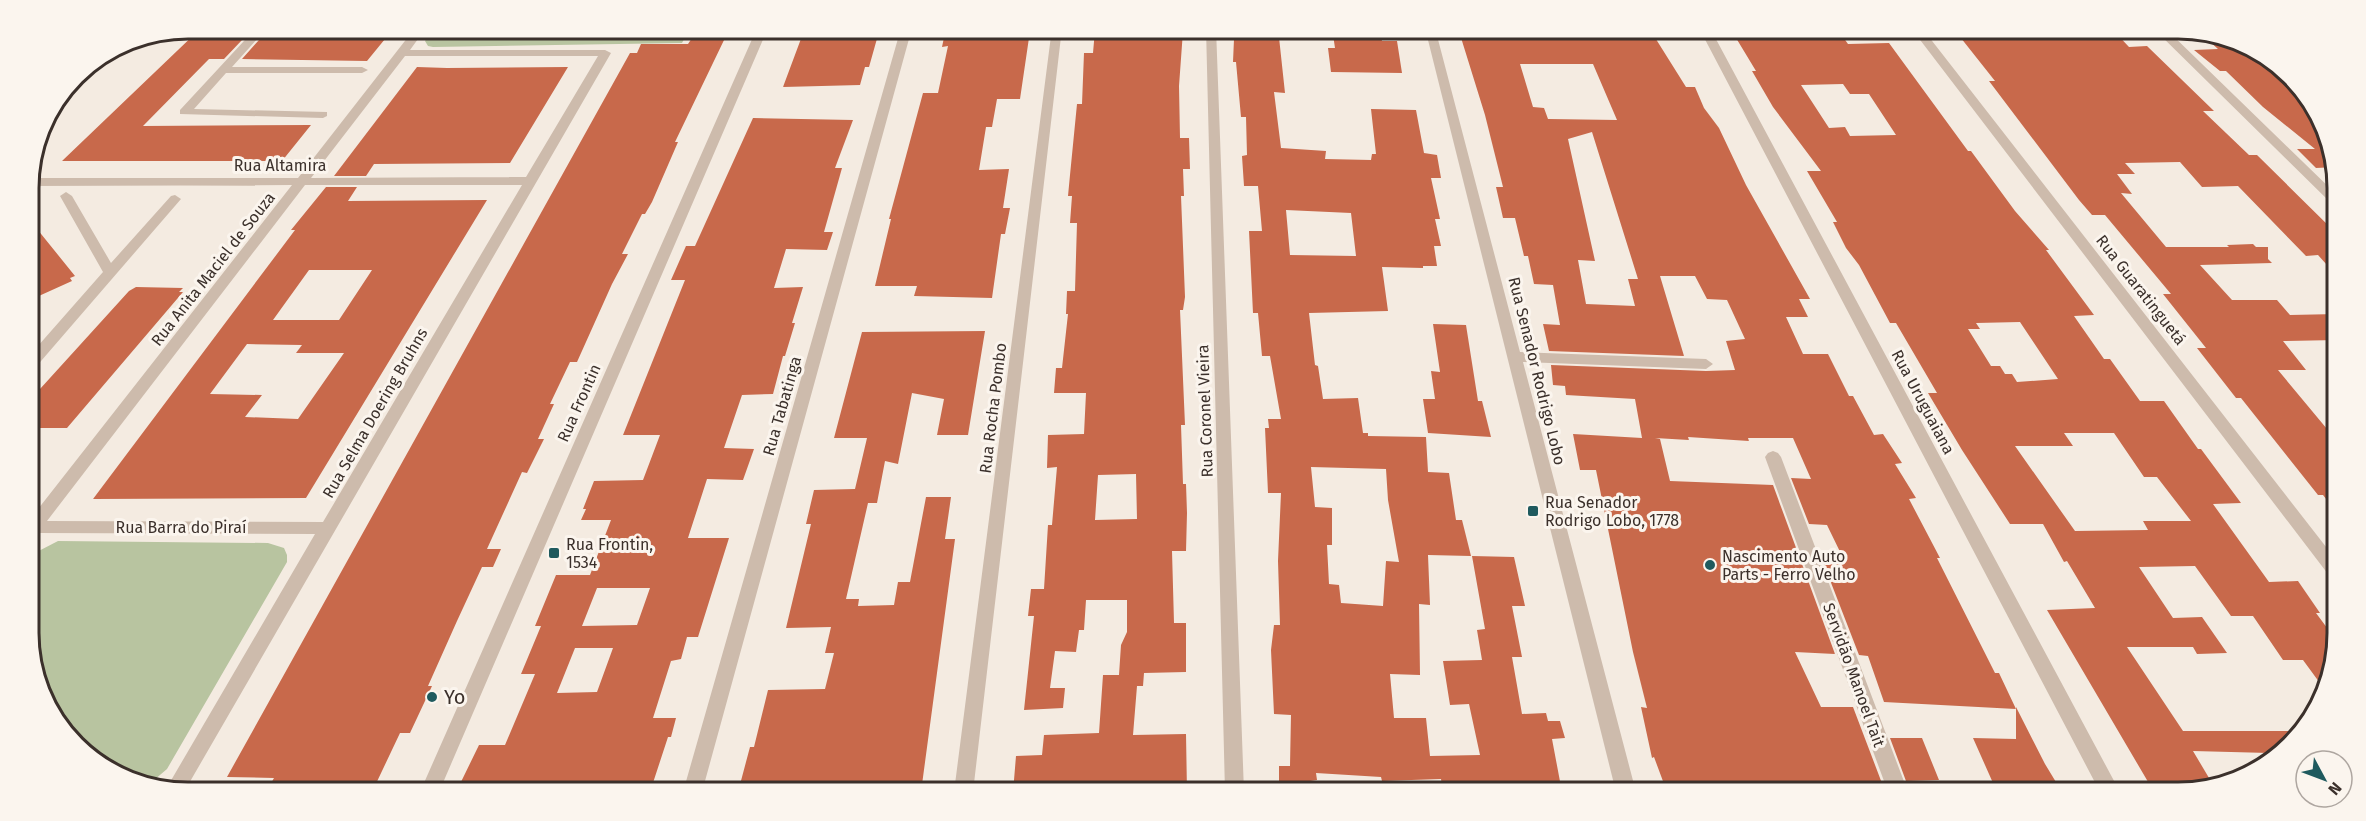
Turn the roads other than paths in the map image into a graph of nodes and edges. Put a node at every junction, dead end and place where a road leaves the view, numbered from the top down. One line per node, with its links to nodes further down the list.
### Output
1 (252, 39): 12 (street)
2 (412, 39): 11 (street, Rua Anita Maciel de Souza)
3 (758, 39): 31 (street, Rua Frontin)
4 (904, 39): 32 (street, Rua Tabatinga)
5 (1056, 39): 33 (street, Rua Rocha Pombo)
6 (1211, 39): 34 (street, Rua Coronel Vieira)
7 (1433, 39): 23 (street, Rua Senador Rodrigo Lobo)
8 (1710, 39): 37 (street, Rua Uruguaiana)
9 (1924, 39): 29 (street, Rua Guaratinguetá)
10 (2169, 39): 18 (street)
11 (402, 52): 15 (street, Rua Anita Maciel de Souza); 16 (street, Rua Selma Doering Bruhns)
12 (223, 70): 13 (street); 14 (street)
13 (362, 70)
14 (323, 114)
15 (302, 181): 16 (street, Rua Altamira); 17 (street, Rua Altamira); 26 (street, Rua Anita Maciel de Souza)
16 (531, 181): 28 (street, Rua Selma Doering Bruhns)
17 (39, 182)
18 (2327, 192)
19 (66, 196): 21 (street)
20 (175, 199): 21 (street)
21 (110, 272): 22 (street)
22 (39, 354)
23 (1514, 357): 24 (street); 35 (street, Rua Senador Rodrigo Lobo)
24 (1706, 364)
25 (1773, 457): 36 (street, Servidão Manoel Tait)
26 (39, 519)
27 (39, 528): 28 (street, Rua Barra do Piraí)
28 (328, 528): 30 (street, Rua Selma Doering Bruhns)
29 (2327, 560)
30 (180, 782)
31 (433, 782)
32 (695, 782)
33 (964, 782)
34 (1235, 782)
35 (1623, 782)
36 (1894, 782)
37 (2105, 782)

